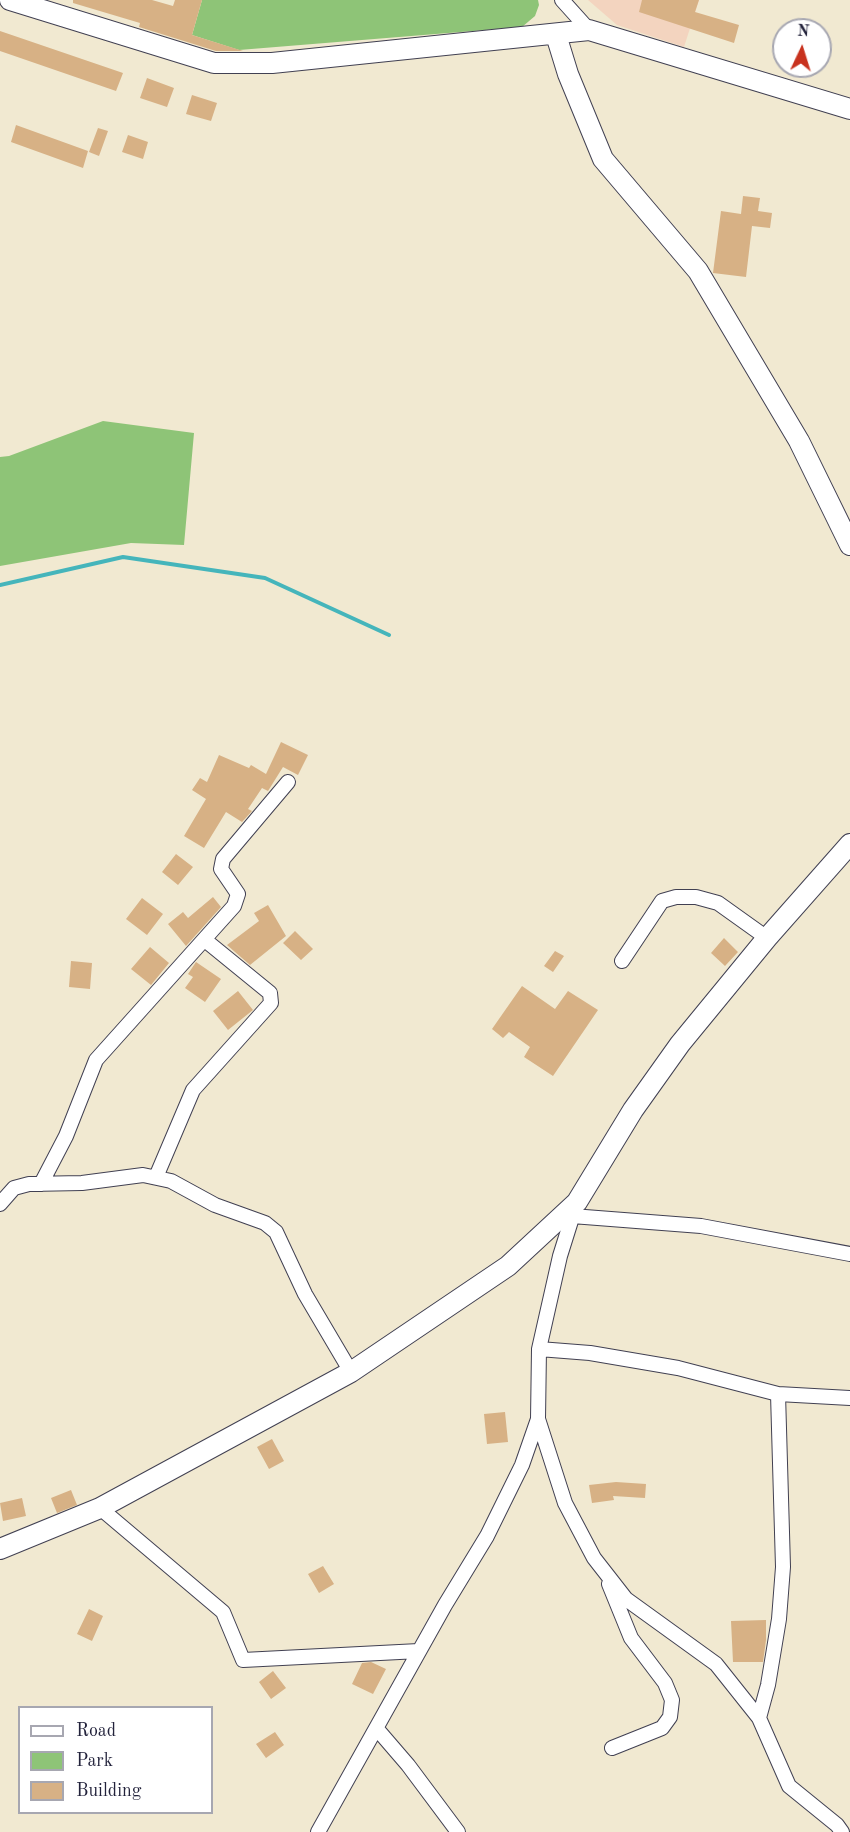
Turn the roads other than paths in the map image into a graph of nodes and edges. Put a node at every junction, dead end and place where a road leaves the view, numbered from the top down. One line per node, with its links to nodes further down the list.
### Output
1 (10, 0): 4 (street)
2 (562, 0): 3 (street)
3 (589, 30): 4 (street); 5 (street)
4 (556, 35): 6 (street)
5 (850, 109)
6 (850, 545)
7 (288, 782): 10 (street)
8 (850, 844): 9 (street)
9 (767, 938): 11 (street); 15 (street)
10 (205, 940): 12 (street); 13 (street)
11 (622, 962)
12 (156, 1177): 13 (street); 18 (street)
13 (41, 1184): 14 (street)
14 (0, 1204)
15 (574, 1209): 16 (street); 17 (street); 18 (street)
16 (850, 1254)
17 (539, 1348): 19 (street); 21 (street)
18 (351, 1372): 22 (street)
19 (778, 1394): 20 (street); 26 (street)
20 (850, 1398)
21 (538, 1419): 24 (street); 25 (street)
22 (100, 1508): 23 (street); 25 (street)
23 (0, 1549)
24 (602, 1568): 26 (street); 28 (street)
25 (419, 1651): 27 (street)
26 (759, 1718): 31 (street)
27 (377, 1728): 29 (street); 30 (street)
28 (612, 1748)
29 (318, 1832)
30 (458, 1832)
31 (842, 1832)

